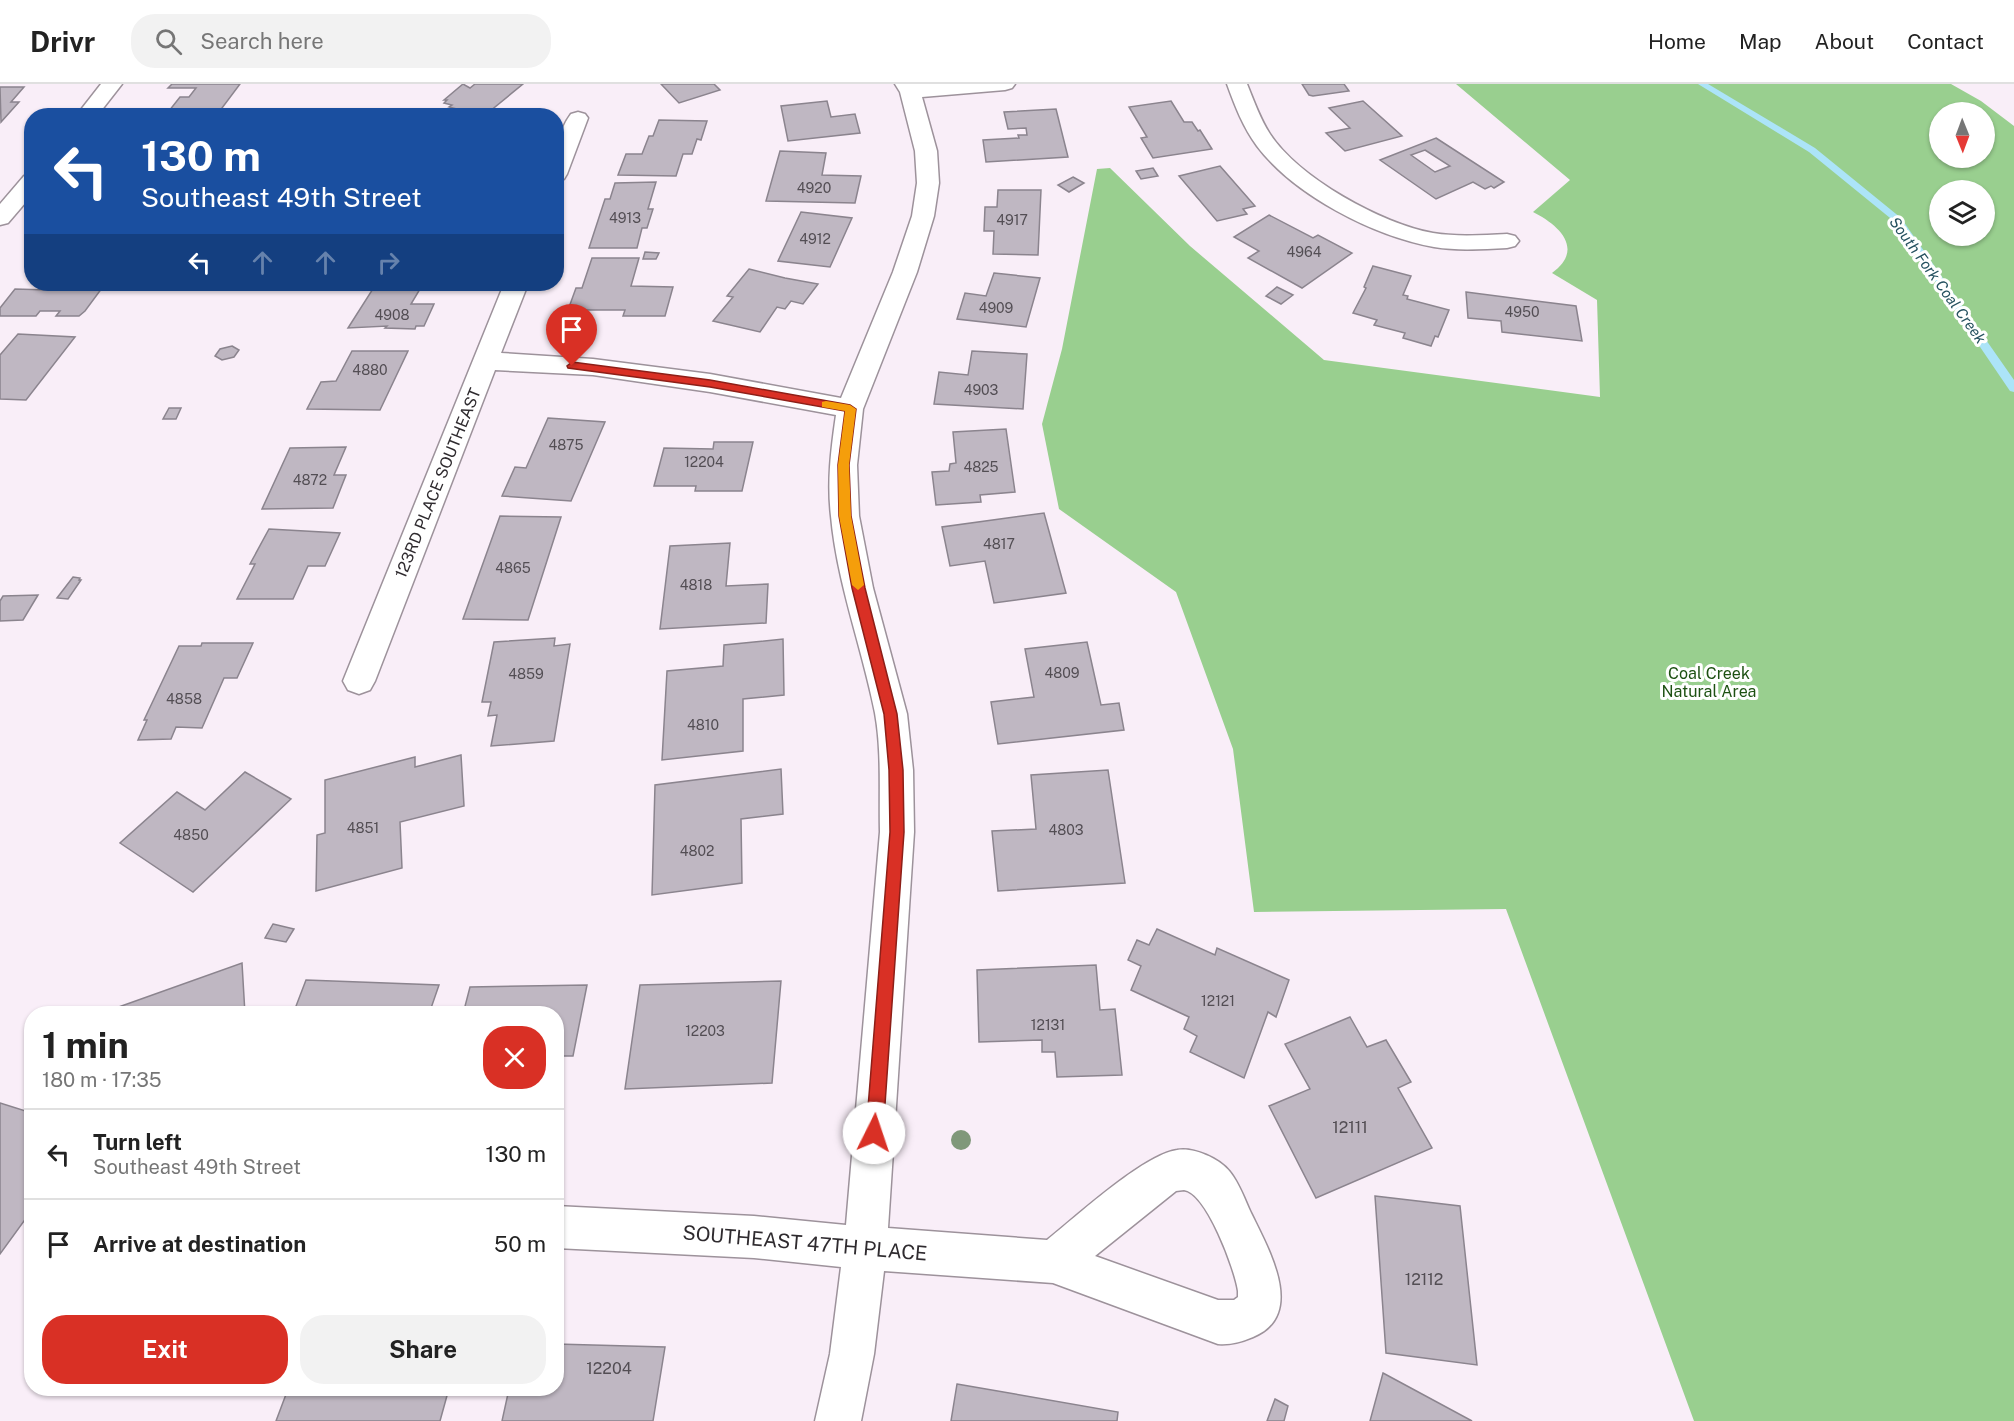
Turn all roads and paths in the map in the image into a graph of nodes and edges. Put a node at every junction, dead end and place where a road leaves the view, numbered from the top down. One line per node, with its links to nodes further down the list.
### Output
1 (112, 84): 5 (street)
2 (1005, 84): 4 (street)
3 (1237, 84): 10 (street)
4 (907, 88): 13 (street)
5 (92, 108)
6 (578, 118): 7 (street)
7 (564, 154)
8 (24, 190): 9 (street)
9 (0, 218)
10 (1507, 241)
11 (513, 291): 12 (street, 123RD PLACE SOUTHEAST)
12 (487, 361): 13 (street); 14 (street, 123RD PLACE SOUTHEAST)
13 (850, 409): 16 (street)
14 (359, 681)
15 (564, 1227): 16 (street, SOUTHEAST 47TH PLACE)
16 (865, 1248): 17 (street, SOUTHEAST 47TH PLACE); 18 (street)
17 (1053, 1262): 17 (street, SOUTHEAST 47TH PLACE)
18 (838, 1421)

